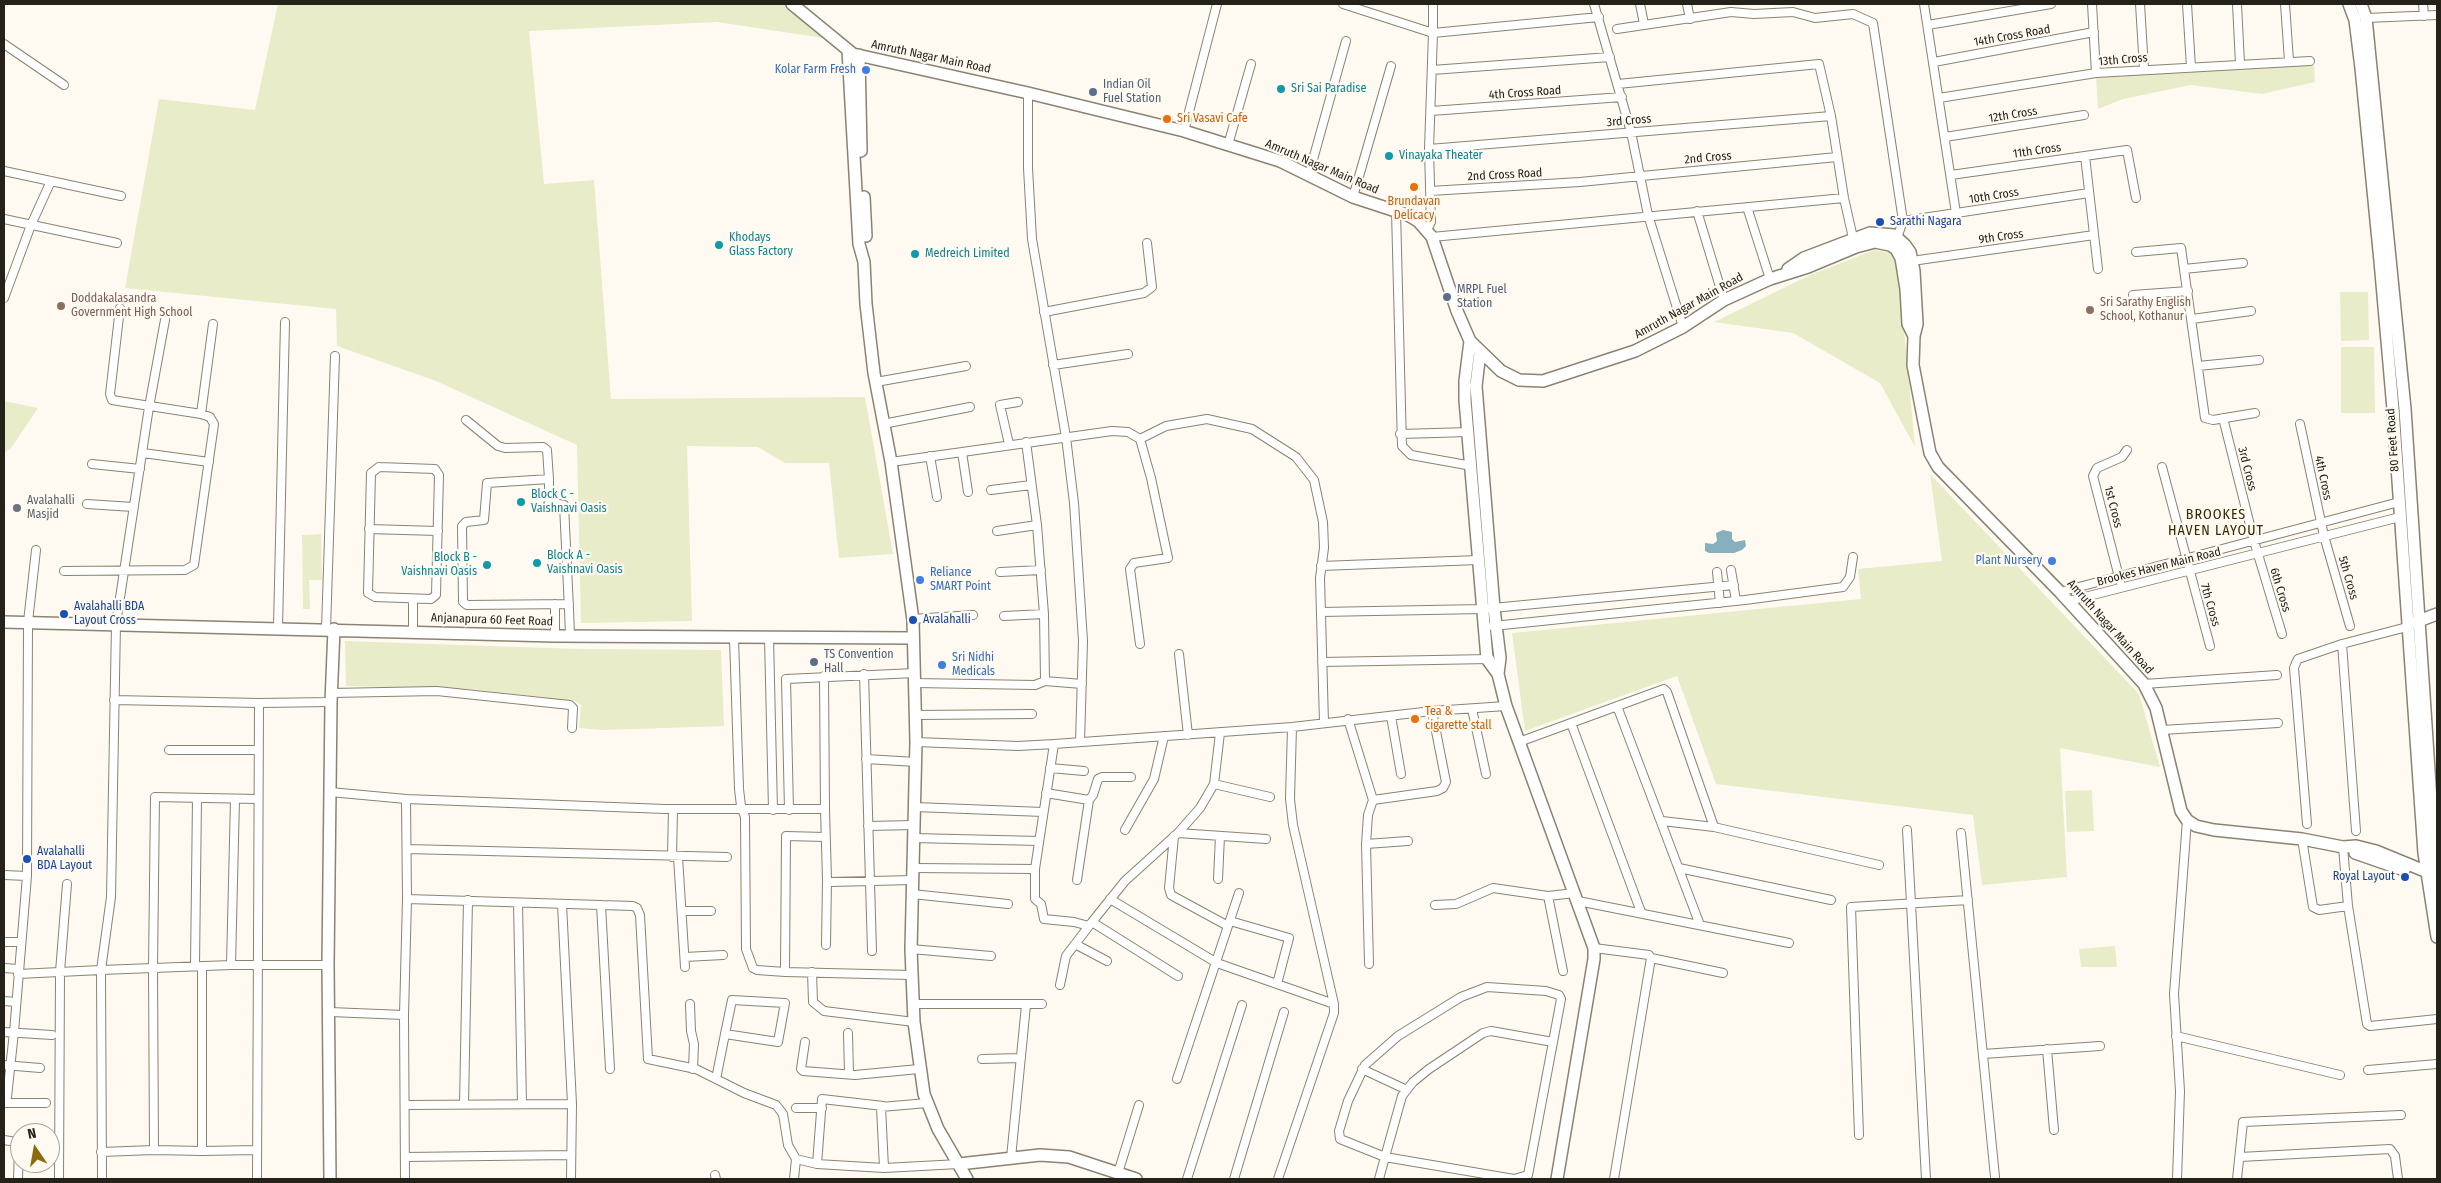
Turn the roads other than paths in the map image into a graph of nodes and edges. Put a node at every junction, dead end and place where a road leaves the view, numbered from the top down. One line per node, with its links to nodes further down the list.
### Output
1 (792, 4): 31 (street, Amruth Nagar Main Road)
2 (1217, 4): 52 (street)
3 (1343, 4): 28 (street)
4 (1433, 4): 28 (street)
5 (1594, 4): 21 (street)
6 (1640, 4): 24 (street)
7 (1687, 4): 23 (street)
8 (1924, 4): 25 (street)
9 (2051, 4): 25 (street)
10 (2092, 4): 27 (street)
11 (2140, 4): 41 (street)
12 (2187, 4): 40 (street)
13 (2237, 4): 38 (street)
14 (2285, 4): 34 (street)
15 (2349, 4): 119 (street, 80 Feet Road)
16 (2361, 4): 22 (street, 80 Feet Road)
17 (2423, 4): 20 (street)
18 (1731, 8): 23 (street); 77 (street)
19 (2437, 15): 20 (street)
20 (2424, 16): 22 (street)
21 (1598, 17): 28 (street); 33 (street)
22 (2366, 18): 120 (street, 80 Feet Road)
23 (1690, 19): 24 (street)
24 (1644, 24): 26 (street)
25 (1928, 26): 36 (street)
26 (1617, 29)
27 (2094, 32): 36 (street, 14th Cross Road); 43 (street)
28 (1433, 33): 42 (street)
29 (1346, 41): 60 (street)
30 (4, 44): 45 (street)
31 (848, 50): 32 (street, Amruth Nagar Main Road); 87 (street)
32 (859, 56): 46 (street, Amruth Nagar Main Road); 87 (street)
33 (1610, 57): 42 (street); 44 (street)
34 (2288, 61): 35 (street, 13th Cross); 38 (street, 13th Cross)
35 (2310, 61)
36 (1934, 62): 48 (street)
37 (1251, 64): 55 (street)
38 (2240, 64): 40 (street, 13th Cross)
39 (1391, 66): 68 (street)
40 (2191, 67): 41 (street, 13th Cross)
41 (2144, 69): 43 (street, 13th Cross)
42 (1432, 70): 49 (street)
43 (2096, 73): 48 (street, 13th Cross)
44 (1618, 84): 47 (street); 51 (street)
45 (64, 85)
46 (1028, 93): 52 (street, Amruth Nagar Main Road); 99 (street)
47 (1622, 97): 49 (street, 4th Cross Road); 53 (street)
48 (1939, 98): 54 (street)
49 (1431, 111): 56 (street)
50 (2084, 114): 54 (street, 12th Cross)
51 (1831, 116): 53 (street, 3rd Cross); 58 (street)
52 (1184, 131): 55 (street, Amruth Nagar Main Road)
53 (1631, 132): 56 (street, 3rd Cross); 61 (street)
54 (1945, 137): 62 (street)
55 (1228, 145): 60 (street, Amruth Nagar Main Road)
56 (1429, 149): 65 (street)
57 (2086, 156): 62 (street, 11th Cross); 66 (street); 70 (street, 11th Cross)
58 (1838, 157): 61 (street, 2nd Cross); 69 (street)
59 (4, 171): 63 (street)
60 (1309, 174): 68 (street, Amruth Nagar Main Road)
61 (1640, 175): 64 (street, 2nd Cross); 75 (street)
62 (1951, 175): 74 (street)
63 (51, 181): 67 (street); 78 (street)
64 (1580, 182): 65 (street, 2nd Cross Road)
65 (1430, 191): 79 (street)
66 (2089, 193): 74 (street, 10th Cross); 80 (street)
67 (121, 196)
68 (1353, 197): 72 (street, Amruth Nagar Main Road)
69 (1844, 198): 71 (street); 81 (street)
70 (2136, 198)
71 (1747, 207): 73 (street); 93 (street)
72 (1396, 211): 79 (street, Amruth Nagar Main Road); 128 (street)
73 (1697, 211): 75 (street); 97 (street)
74 (1956, 213): 77 (street, 10th Cross)
75 (1648, 215): 79 (street); 105 (street)
76 (4, 219): 78 (street)
77 (1903, 221): 82 (street)
78 (30, 225): 84 (street); 92 (street)
79 (1430, 233): 107 (street, Amruth Nagar Main Road)
80 (2094, 235): 86 (street, 9th Cross); 89 (street)
81 (1853, 238): 82 (street, Amruth Nagar Main Road); 91 (street, Amruth Nagar Main Road)
82 (1895, 242): 86 (street, Amruth Nagar Main Road); 91 (street, Amruth Nagar Main Road); 106 (street, Amruth Nagar Main Road)
83 (1147, 243): 99 (street)
84 (117, 244)
85 (2136, 252): 90 (street)
86 (1912, 261): 106 (street, Amruth Nagar Main Road)
87 (864, 262): 115 (street)
88 (2243, 263): 90 (street)
89 (2098, 269)
90 (2184, 269): 94 (street)
91 (1781, 274): 93 (street, Amruth Nagar Main Road)
92 (8, 275): 96 (street)
93 (1770, 279): 97 (street, Amruth Nagar Main Road)
94 (2188, 290): 95 (street); 101 (street)
95 (2133, 295)
96 (4, 298)
97 (1724, 300): 105 (street, Amruth Nagar Main Road)
98 (120, 308): 117 (street)
99 (1044, 312): 112 (street)
100 (2251, 312): 101 (street)
101 (2192, 319): 114 (street)
102 (165, 320): 117 (street)
103 (285, 322): 196 (street)
104 (213, 324): 122 (street)
105 (1683, 327): 108 (street, Amruth Nagar Main Road)
106 (1914, 336): 176 (street, Amruth Nagar Main Road)
107 (1470, 341): 108 (street, Amruth Nagar Main Road); 127 (street)
108 (1480, 352): 183 (street)
109 (1128, 354): 112 (street)
110 (335, 356): 199 (street)
111 (2259, 360): 114 (street)
112 (1053, 365): 129 (street)
113 (966, 366): 115 (street)
114 (2198, 366): 123 (street)
115 (876, 382): 125 (street)
116 (1018, 402): 132 (street)
117 (149, 407): 122 (street); 135 (street)
118 (970, 407): 125 (street)
119 (2393, 409): 120 (street); 148 (street, 80 Feet Road)
120 (2405, 409): 191 (street, 80 Feet Road)
121 (2254, 413): 123 (street)
122 (201, 414): 137 (street)
123 (2223, 418): 158 (street, 3rd Cross)
124 (466, 420): 143 (street)
125 (883, 424): 138 (street)
126 (2300, 424): 152 (street, 4th Cross)
127 (1469, 432): 128 (street); 140 (street)
128 (1400, 434): 140 (street)
129 (1066, 437): 130 (street); 131 (street); 220 (street)
130 (1140, 439): 164 (street); 207 (street)
131 (1026, 442): 132 (street); 144 (street)
132 (1009, 444): 134 (street)
133 (2127, 450): 172 (street, 1st Cross)
134 (962, 452): 136 (street); 146 (street)
135 (143, 453): 137 (street); 142 (street)
136 (930, 456): 138 (street); 147 (street)
137 (209, 462): 169 (street)
138 (891, 462): 190 (street)
139 (92, 464): 142 (street)
140 (1472, 466): 162 (street)
141 (2162, 466): 161 (street)
142 (140, 469): 150 (street)
143 (549, 479): 181 (street); 182 (street)
144 (1031, 485): 145 (street); 153 (street)
145 (991, 490)
146 (968, 492)
147 (937, 498)
148 (2399, 502): 151 (street, 80 Feet Road); 152 (street, Brookes Haven Main Road)
149 (87, 504): 150 (street)
150 (134, 507): 169 (street)
151 (2400, 517): 157 (street, Brookes Haven Main Road); 198 (street, 80 Feet Road)
152 (2321, 523): 157 (street, 4th Cross); 158 (street, Brookes Haven Main Road)
153 (1037, 525): 156 (street); 165 (street)
154 (370, 529): 155 (street); 155 (street); 177 (street)
155 (438, 531): 177 (street)
156 (997, 531)
157 (2324, 536): 160 (street, Brookes Haven Main Road); 195 (street, 5th Cross)
158 (2254, 541): 160 (street, 3rd Cross); 161 (street, Brookes Haven Main Road)
159 (36, 550): 193 (street)
160 (2257, 553): 168 (street, Brookes Haven Main Road); 201 (street, 6th Cross)
161 (2186, 559): 168 (street); 172 (street, Brookes Haven Main Road)
162 (1478, 560): 164 (street); 184 (street)
163 (1852, 561): 178 (street)
164 (1321, 566): 185 (street)
165 (1041, 570): 170 (street); 186 (street)
166 (1731, 570): 173 (street)
167 (64, 571): 169 (street)
168 (2189, 571): 175 (street, Brookes Haven Main Road); 209 (street, 7th Cross)
169 (123, 572): 194 (street)
170 (1000, 572)
171 (1717, 572): 174 (street)
172 (2119, 577): 175 (street, 1st Cross); 176 (street, Brookes Haven Main Road)
173 (1734, 585): 174 (street); 178 (street)
174 (1719, 586): 180 (street); 183 (street)
175 (2122, 588): 179 (street, Brookes Haven Main Road)
176 (2060, 592): 179 (street, Amruth Nagar Main Road)
177 (413, 600): 200 (street)
178 (1736, 601): 180 (street)
179 (2069, 602): 221 (street, Amruth Nagar Main Road)
180 (1720, 603): 197 (street)
181 (555, 604): 182 (street); 202 (street)
182 (568, 604): 203 (street)
183 (1494, 608): 184 (street); 197 (street)
184 (1482, 609): 185 (street); 197 (street)
185 (1321, 612): 213 (street)
186 (1044, 614): 189 (street); 219 (street)
187 (2437, 614): 191 (street)
188 (973, 615): 190 (street)
189 (1004, 616)
190 (912, 619): 206 (street)
191 (2420, 620): 198 (street); 301 (street, 80 Feet Road)
192 (4, 622): 193 (street, Anjanapura 60 Feet Road)
193 (28, 622): 194 (street, Anjanapura 60 Feet Road); 300 (street)
194 (116, 624): 196 (street, Anjanapura 60 Feet Road); 223 (street)
195 (2350, 626)
196 (278, 627): 199 (street, Anjanapura 60 Feet Road)
197 (1490, 627): 211 (street); 212 (street)
198 (2407, 627): 208 (street); 301 (street, 80 Feet Road)
199 (330, 629): 200 (street, Anjanapura 60 Feet Road); 222 (street)
200 (413, 631): 202 (street, Anjanapura 60 Feet Road)
201 (2282, 634)
202 (555, 636): 203 (street, Anjanapura 60 Feet Road)
203 (570, 636): 204 (street, Anjanapura 60 Feet Road)
204 (734, 638): 205 (street, Anjanapura 60 Feet Road); 268 (street)
205 (769, 638): 206 (street, Anjanapura 60 Feet Road); 269 (street)
206 (913, 638): 218 (street)
207 (1140, 644)
208 (2342, 644): 274 (street); 280 (street)
209 (2210, 646)
210 (1179, 654): 240 (street)
211 (1500, 658): 212 (street); 215 (street)
212 (1487, 659): 213 (street); 215 (street)
213 (1322, 662): 233 (street)
214 (864, 674): 217 (street); 218 (street); 248 (street)
215 (1498, 674): 225 (street)
216 (2277, 675): 221 (street)
217 (824, 676): 267 (street); 270 (street)
218 (915, 678): 219 (street); 230 (street)
219 (1045, 681): 220 (street)
220 (1082, 684): 243 (street)
221 (2144, 684): 238 (street, Amruth Nagar Main Road)
222 (331, 698): 224 (street); 237 (street); 256 (street)
223 (114, 700): 224 (street); 354 (street)
224 (259, 704): 247 (street)
225 (1506, 706): 227 (street); 244 (street)
226 (1618, 706): 234 (street); 273 (street); 277 (street)
227 (1472, 709): 228 (street); 253 (street)
228 (1432, 711): 231 (street); 264 (street)
229 (1032, 714): 230 (street)
230 (916, 715): 242 (street)
231 (1391, 716): 232 (street); 252 (street)
232 (1348, 720): 233 (street); 264 (street)
233 (1324, 723): 236 (street)
234 (1571, 723): 244 (street); 327 (street)
235 (2278, 723): 238 (street)
236 (1292, 726): 239 (street); 371 (street)
237 (572, 728)
238 (2162, 730): 272 (street, Amruth Nagar Main Road)
239 (1220, 732): 240 (street); 255 (street)
240 (1188, 735): 241 (street)
241 (1164, 736): 243 (street); 278 (street)
242 (916, 742): 245 (street); 249 (street)
243 (1080, 742): 245 (street)
244 (1519, 742): 312 (street)
245 (1054, 744): 250 (street)
246 (169, 750): 247 (street)
247 (258, 750): 261 (street)
248 (866, 759): 249 (street); 276 (street)
249 (916, 762): 265 (street)
250 (1050, 768): 251 (street); 257 (street)
251 (1084, 771)
252 (1401, 774)
253 (1486, 774)
254 (1131, 777): 263 (street)
255 (1214, 784): 258 (street); 282 (street)
256 (330, 792): 262 (street); 350 (street)
257 (1046, 793): 263 (street); 271 (street)
258 (1270, 797)
259 (198, 798): 260 (street); 347 (street); 353 (street)
260 (235, 799): 261 (street); 348 (street)
261 (258, 799): 349 (street)
262 (406, 799): 266 (street); 292 (street)
263 (1089, 800): 305 (street)
264 (1373, 800): 290 (street)
265 (915, 806): 271 (street); 275 (street)
266 (673, 809): 268 (street); 293 (street)
267 (825, 809): 270 (street); 284 (street)
268 (743, 810): 269 (street); 358 (street)
269 (773, 810): 270 (street)
270 (789, 810)
271 (1043, 812): 288 (street)
272 (2187, 820): 287 (street); 383 (street)
273 (1662, 821): 277 (street); 297 (street)
274 (2307, 824)
275 (914, 825): 276 (street); 285 (street)
276 (868, 826): 306 (street)
277 (1714, 827): 295 (street)
278 (1126, 830)
279 (1907, 830): 321 (street)
280 (2356, 831)
281 (1961, 833): 317 (street)
282 (1176, 834): 283 (street); 314 (street); 329 (street)
283 (1220, 836): 286 (street); 302 (street)
284 (825, 837): 303 (street); 358 (street)
285 (913, 838): 288 (street); 296 (street)
286 (1266, 839)
287 (2302, 839): 291 (street); 324 (street)
288 (1039, 841): 298 (street)
289 (1408, 841): 290 (street)
290 (1366, 844): 346 (street)
291 (2343, 847): 301 (street); 324 (street)
292 (407, 849): 293 (street); 313 (street)
293 (675, 857): 294 (street); 325 (street)
294 (727, 857)
295 (1879, 865)
296 (913, 868): 298 (street); 304 (street)
297 (1679, 868): 316 (street); 330 (street)
298 (1036, 869): 328 (street)
299 (4, 875): 300 (street)
300 (27, 876): 333 (street)
301 (2433, 878): 308 (street); 331 (street)
302 (1218, 879)
303 (827, 880): 306 (street); 336 (street)
304 (912, 880): 306 (street); 309 (street)
305 (1077, 880)
306 (869, 881): 339 (street)
307 (67, 884): 357 (street)
308 (2437, 891)
309 (912, 894): 320 (street); 338 (street)
310 (1239, 894): 329 (street)
311 (1548, 896): 312 (street); 323 (street); 355 (street)
312 (1577, 897): 327 (street); 337 (street)
313 (407, 899): 315 (street); 375 (street)
314 (1110, 899): 328 (street); 345 (street)
315 (468, 900): 318 (street); 406 (street)
316 (1831, 900)
317 (1968, 900): 321 (street); 388 (street)
318 (518, 903): 319 (street); 407 (street)
319 (562, 904): 322 (street); 408 (street)
320 (1008, 904)
321 (1910, 904): 417 (street); 451 (street)
322 (601, 905): 394 (street); 395 (street)
323 (1435, 905)
324 (2348, 906): 376 (street)
325 (683, 910): 326 (street); 342 (street)
326 (711, 911)
327 (1641, 912): 330 (street)
328 (1090, 924): 335 (street); 362 (street)
329 (1229, 924): 345 (street); 363 (street)
330 (1700, 925): 334 (street)
331 (2437, 937)
332 (4, 942): 333 (street)
333 (20, 942): 356 (street)
334 (1789, 943)
335 (1075, 944): 344 (street); 364 (street)
336 (826, 945)
337 (1594, 948): 343 (street); 449 (street)
338 (911, 949): 341 (street); 361 (street)
339 (872, 951)
340 (723, 955): 342 (street)
341 (992, 956)
342 (684, 957): 351 (street)
343 (1651, 958): 360 (street); 450 (street)
344 (1107, 961)
345 (1217, 963): 363 (street); 402 (street)
346 (1369, 964)
347 (198, 966): 348 (street); 353 (street); 421 (street)
348 (231, 966): 349 (street)
349 (259, 966): 350 (street); 420 (street)
350 (328, 966): 373 (street)
351 (685, 967)
352 (4, 968): 356 (street)
353 (153, 968): 354 (street); 419 (street)
354 (101, 970): 357 (street); 422 (street)
355 (1563, 971)
356 (18, 972): 357 (street); 366 (street)
357 (60, 972): 435 (street)
358 (785, 972): 359 (street)
359 (812, 972): 361 (street); 377 (street)
360 (1723, 973)
361 (911, 975): 368 (street)
362 (1178, 976)
363 (1277, 984): 371 (street)
364 (1060, 985)
365 (4, 1001): 366 (street)
366 (16, 1002): 379 (street)
367 (690, 1004): 394 (street)
368 (913, 1004): 372 (street); 377 (street)
369 (1042, 1004): 372 (street)
370 (1242, 1004): 444 (street)
371 (1334, 1004): 446 (street)
372 (1026, 1005): 389 (street)
373 (330, 1012): 375 (street); 438 (street)
374 (1284, 1012): 445 (street)
375 (404, 1014): 410 (street)
376 (2437, 1019)
377 (914, 1022): 396 (street)
378 (4, 1032): 379 (street)
379 (14, 1032): 382 (street); 392 (street)
380 (848, 1032): 399 (street)
381 (724, 1034): 381 (street); 401 (street)
382 (52, 1035)
383 (2176, 1036): 400 (street); 452 (street)
384 (805, 1042): 399 (street)
385 (1553, 1042): 397 (street); 403 (street); 448 (street)
386 (2100, 1046): 387 (street)
387 (2047, 1050): 388 (street); 416 (street)
388 (1983, 1054): 433 (street)
389 (1021, 1058): 390 (street); 427 (street)
390 (982, 1059)
391 (2437, 1064): 398 (street)
392 (7, 1065): 393 (street); 404 (street)
393 (40, 1068)
394 (693, 1068): 401 (street)
395 (610, 1069)
396 (919, 1069): 399 (street); 409 (street)
397 (1362, 1070): 403 (street); 425 (street)
398 (2368, 1070)
399 (849, 1074)
400 (2340, 1075)
401 (716, 1079): 428 (street)
402 (1178, 1079)
403 (1407, 1090): 425 (street)
404 (4, 1102): 405 (street)
405 (46, 1103)
406 (464, 1104): 407 (street); 410 (street)
407 (522, 1104): 408 (street)
408 (572, 1104): 423 (street)
409 (927, 1104): 412 (street); 430 (street)
410 (405, 1105): 424 (street)
411 (1138, 1105): 432 (street)
412 (883, 1106): 414 (street); 431 (street)
413 (796, 1108): 414 (street)
414 (822, 1108): 429 (street)
415 (2401, 1115): 426 (street)
416 (2054, 1130)
417 (1858, 1135)
418 (4, 1140): 434 (street)
419 (154, 1150): 421 (street); 422 (street)
420 (257, 1150): 421 (street); 437 (street)
421 (202, 1151)
422 (101, 1152): 436 (street)
423 (571, 1155): 424 (street); 440 (street)
424 (405, 1157): 439 (street)
425 (1386, 1157): 447 (street); 448 (street)
426 (2240, 1157): 453 (street); 454 (street)
427 (1011, 1158): 430 (street); 432 (street)
428 (796, 1159): 429 (street); 441 (street)
429 (817, 1164): 431 (street)
430 (959, 1164): 431 (street); 442 (street)
431 (884, 1168)
432 (1118, 1172): 443 (street)
433 (1995, 1177)
434 (18, 1179)
435 (59, 1179)
436 (102, 1179)
437 (257, 1179)
438 (330, 1179)
439 (405, 1179)
440 (571, 1179)
441 (794, 1179)
442 (967, 1179)
443 (1136, 1179)
444 (1187, 1179)
445 (1234, 1179)
446 (1278, 1179)
447 (1379, 1179)
448 (1519, 1179)
449 (1557, 1179)
450 (1614, 1179)
451 (1926, 1179)
452 (2177, 1179)
453 (2237, 1179)
454 (2398, 1179)

